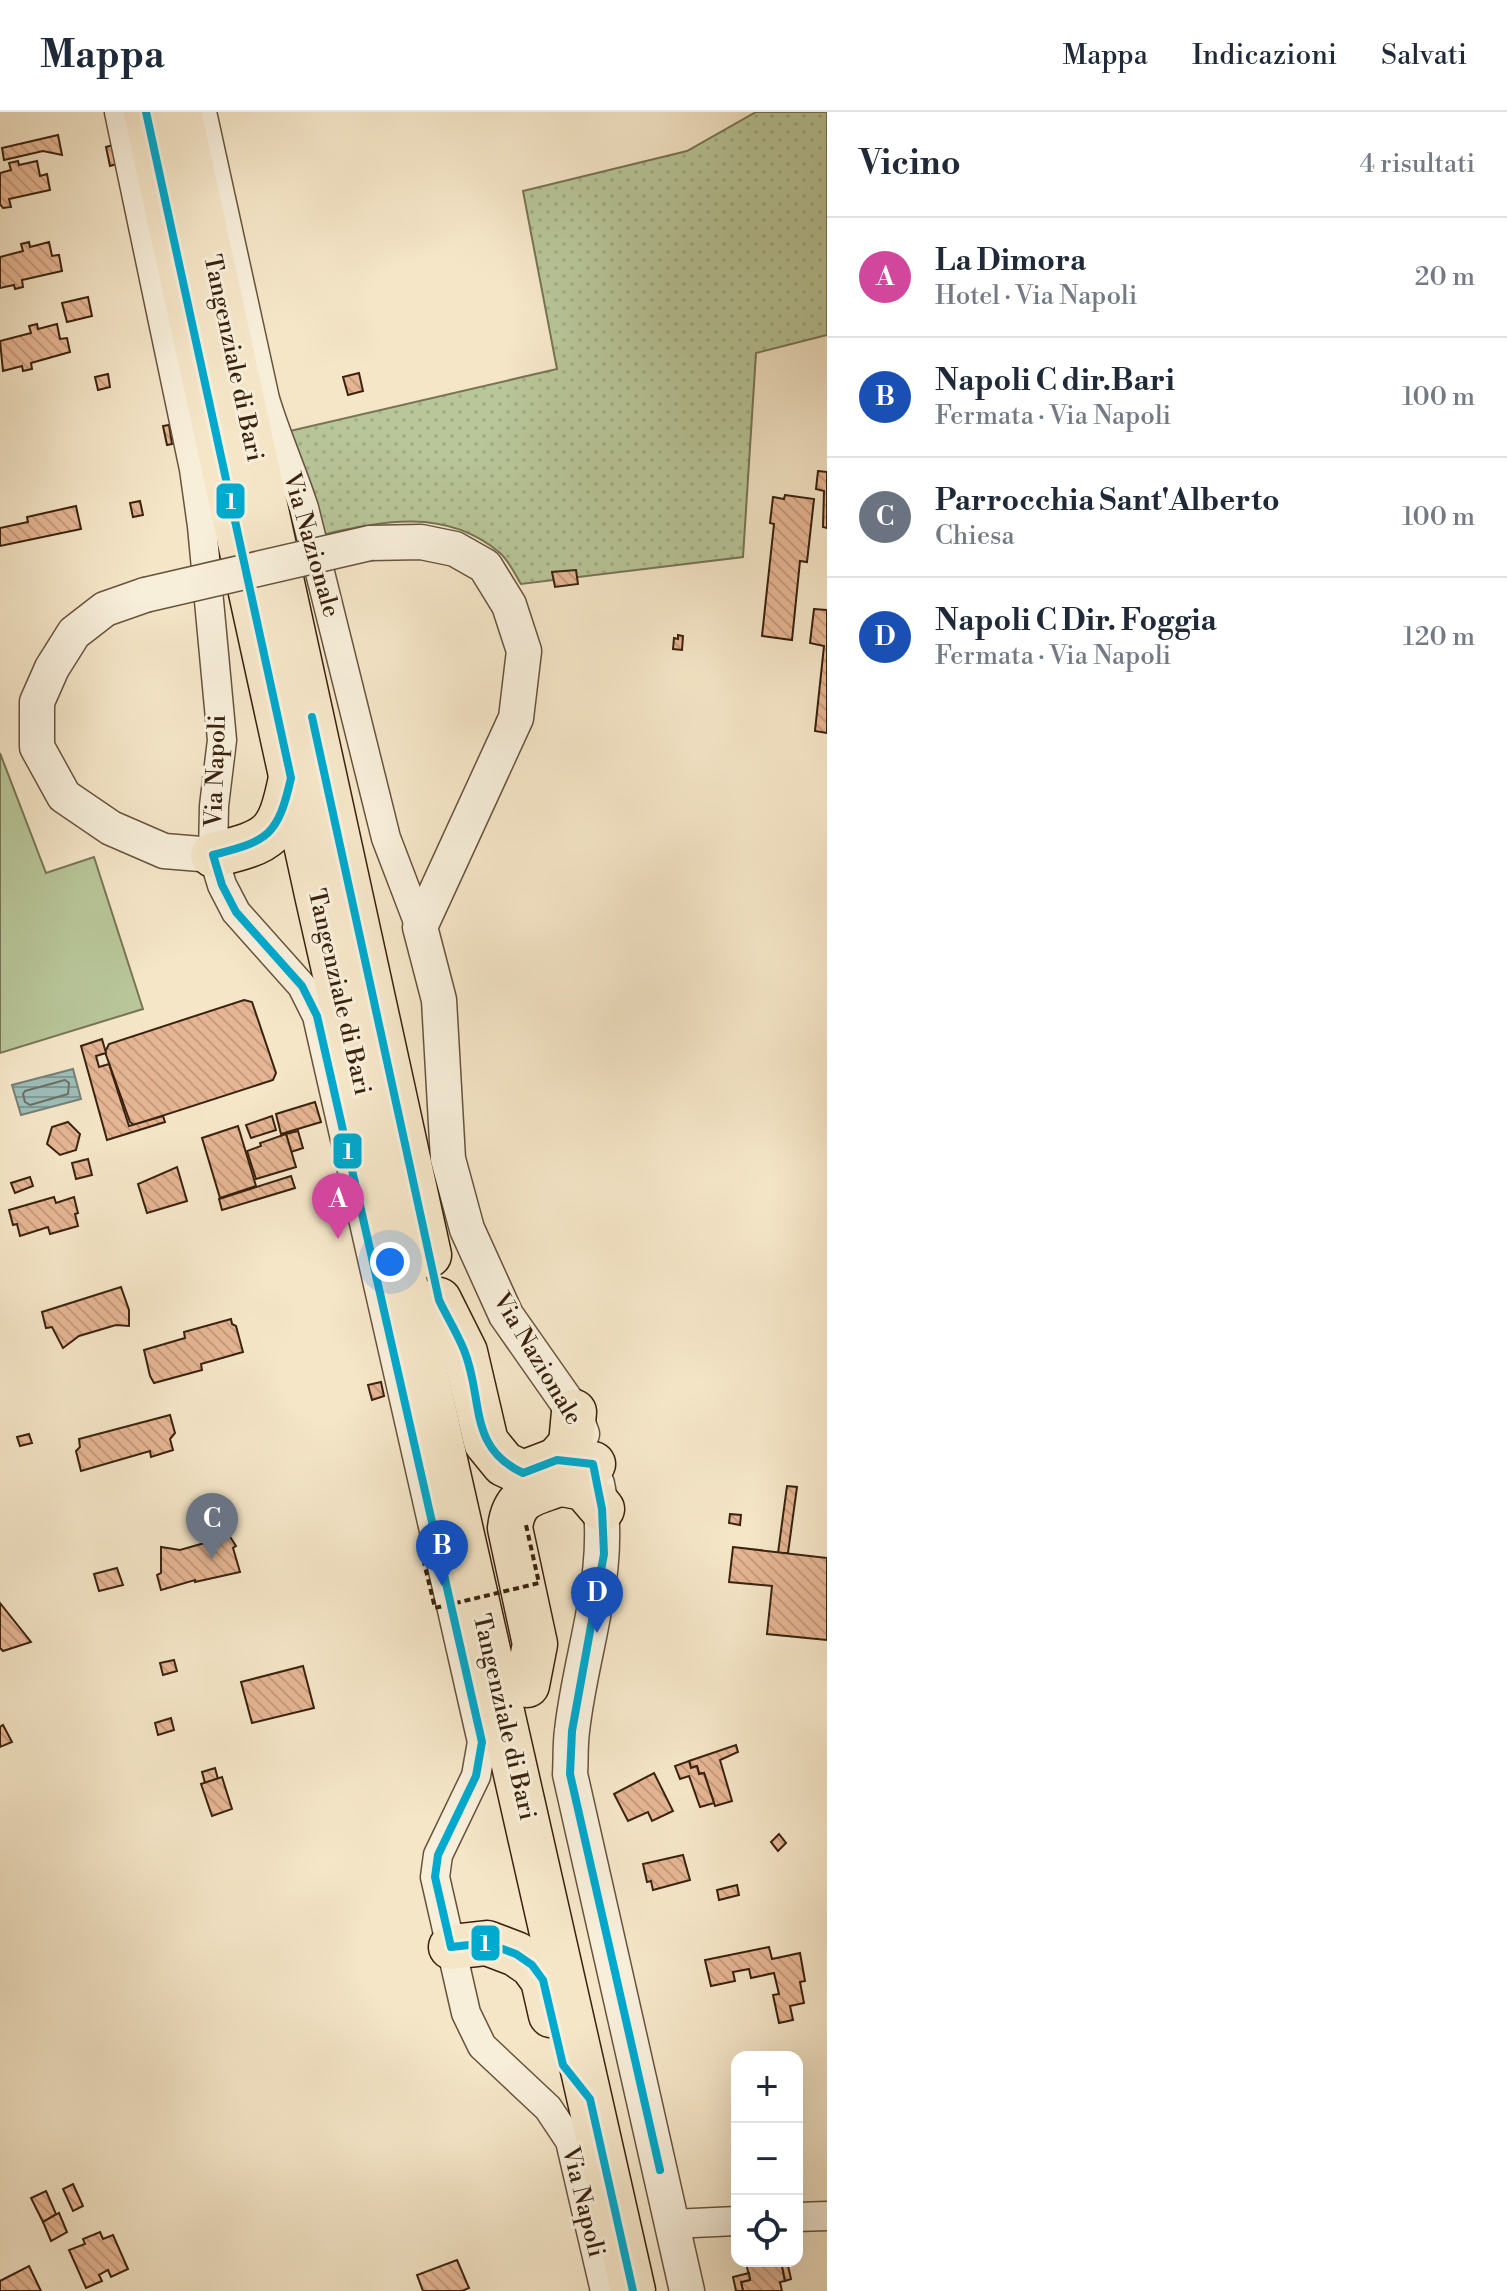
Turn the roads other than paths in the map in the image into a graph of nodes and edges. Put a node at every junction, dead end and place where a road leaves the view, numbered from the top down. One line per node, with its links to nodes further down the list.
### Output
1 (119, 112): 6 (street, Via Napoli)
2 (146, 112): 5 (highway, Tangenziale di Bari)
3 (179, 112): 9 (highway, Tangenziale di Bari)
4 (202, 112): 8 (street, Via Nazionale)
5 (291, 778): 6 (highway); 7 (highway, Tangenziale di Bari)
6 (233, 850): 7 (highway); 8 (street, bridge); 15 (street, Via Napoli)
7 (318, 899): 14 (highway, Tangenziale di Bari)
8 (420, 927): 10 (street, Via Nazionale)
9 (439, 1300): 11 (highway); 13 (highway, Tangenziale di Bari)
10 (574, 1412): 11 (highway)
11 (571, 1469): 12 (highway); 13 (highway)
12 (602, 1509): 20 (street)
13 (527, 1685): 23 (highway, Tangenziale di Bari)
14 (516, 1769): 15 (highway); 16 (highway, Tangenziale di Bari)
15 (469, 1945): 16 (highway); 21 (street, Via Napoli)
16 (590, 2099): 22 (highway, Tangenziale di Bari)
17 (827, 2216): 18 (street)
18 (803, 2217)
19 (731, 2221): 20 (street)
20 (672, 2224): 24 (street)
21 (605, 2291)
22 (633, 2291)
23 (659, 2291)
24 (687, 2291)

